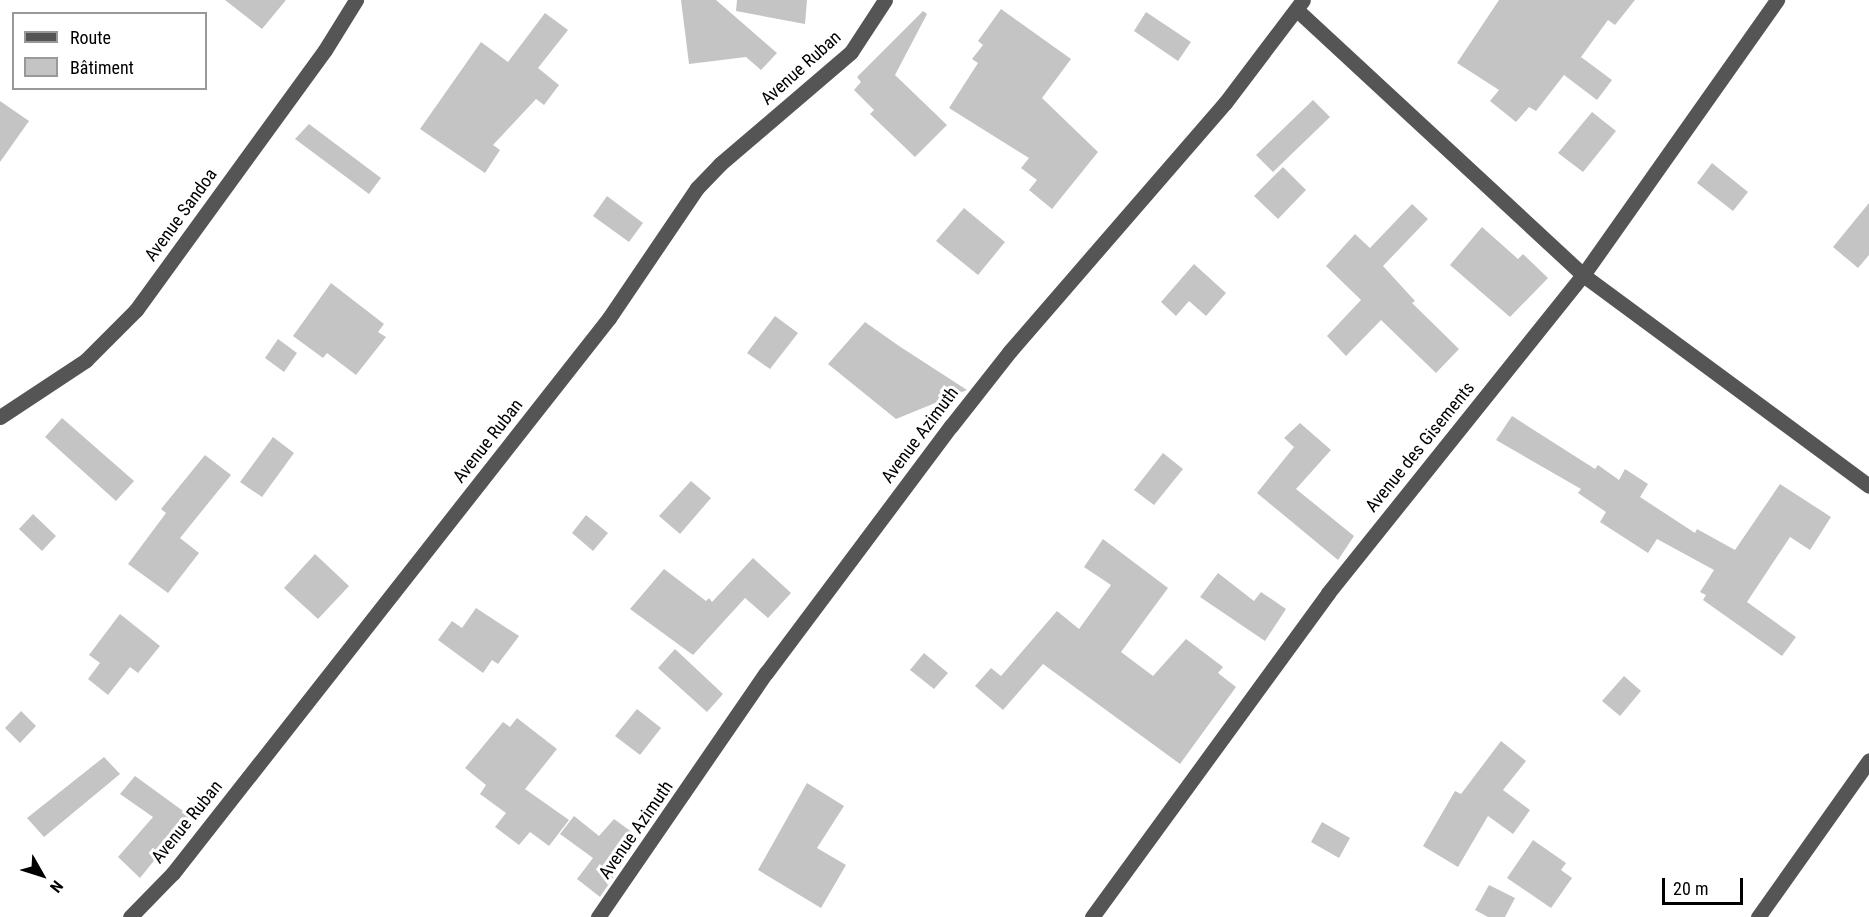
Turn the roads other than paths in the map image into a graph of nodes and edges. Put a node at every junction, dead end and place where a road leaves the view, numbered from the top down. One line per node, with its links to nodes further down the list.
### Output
1 (356, 0): 6 (street, Avenue Sandoa)
2 (885, 0): 9 (street, Avenue Ruban)
3 (1777, 0): 5 (street, Avenue des Gisements)
4 (1300, 5): 5 (street); 10 (street, Avenue Azimuth)
5 (1583, 275): 7 (street); 11 (street, Avenue des Gisements)
6 (0, 417)
7 (1869, 486)
8 (1869, 760): 12 (street)
9 (130, 917)
10 (598, 917)
11 (1092, 917)
12 (1758, 917)

